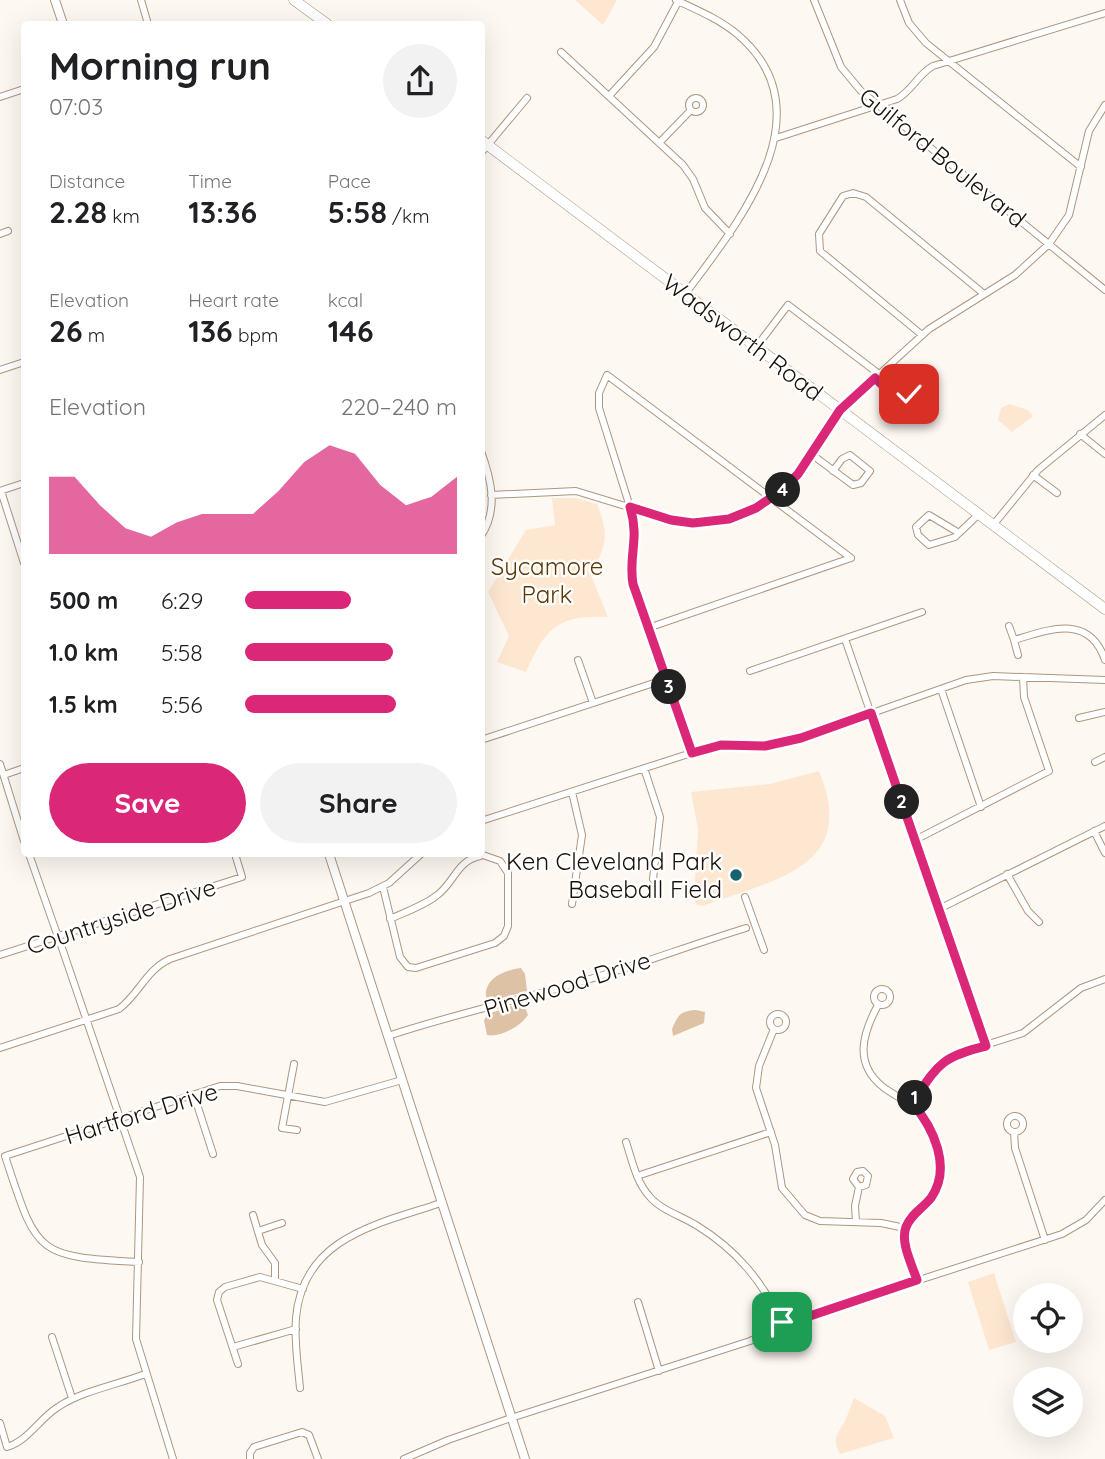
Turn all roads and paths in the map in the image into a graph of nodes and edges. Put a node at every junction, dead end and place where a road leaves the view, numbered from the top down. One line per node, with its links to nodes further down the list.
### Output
1 (55, 0): 8 (main road)
2 (141, 0): 9 (street)
3 (294, 0): 10 (highway)
4 (678, 0): 14 (street); 20 (street)
5 (814, 0): 17 (street, Guilford Boulevard)
6 (900, 0): 12 (street)
7 (1105, 13): 12 (street)
8 (62, 21)
9 (147, 21)
10 (323, 21)
11 (561, 52): 14 (street)
12 (948, 61): 17 (street); 24 (street)
13 (21, 90): 15 (street)
14 (609, 96): 21 (street)
15 (0, 97)
16 (527, 98): 22 (street)
17 (878, 105): 20 (street); 28 (street, Guilford Boulevard)
18 (1105, 106): 24 (street)
19 (691, 110): 21 (street)
20 (776, 138): 27 (street)
21 (659, 143): 27 (street)
22 (485, 144)
23 (485, 147): 30 (highway, Wadsworth Road)
24 (1081, 167): 28 (street)
25 (8, 231): 26 (street)
26 (0, 234)
27 (730, 234): 30 (street)
28 (1049, 244): 29 (street, Guilford Boulevard); 31 (street)
29 (1105, 289)
30 (686, 293): 33 (highway, Wadsworth Road)
31 (984, 294): 32 (street); 32 (street)
32 (922, 335): 36 (street)
33 (757, 346): 36 (street); 38 (highway, Wadsworth Road)
34 (21, 363): 35 (street)
35 (0, 370)
36 (877, 376): 37 (street); 38 (street)
37 (900, 402)
38 (840, 410): 41 (street); 52 (highway, Wadsworth Road)
39 (1105, 415): 40 (street)
40 (1080, 434): 42 (street); 45 (street)
41 (811, 454): 44 (street); 50 (street)
42 (1105, 454)
43 (485, 462): 49 (street)
44 (833, 471): 44 (street)
45 (1033, 475): 48 (street); 53 (street)
46 (21, 484): 47 (street)
47 (1, 491): 56 (street)
48 (1056, 493)
49 (491, 495): 51 (street); 54 (street)
50 (771, 498): 51 (street); 51 (street); 60 (street)
51 (630, 507): 60 (street)
52 (980, 513): 53 (highway, Wadsworth Road); 55 (street)
53 (994, 524): 57 (highway, Wadsworth Road)
54 (485, 529)
55 (959, 533): 55 (street)
56 (21, 554)
57 (1105, 609)
58 (922, 612): 61 (street)
59 (1009, 625): 62 (street)
60 (648, 628): 68 (street)
61 (845, 639): 66 (street); 73 (street)
62 (1014, 640): 63 (street); 65 (street)
63 (1018, 655)
64 (578, 660): 71 (street)
65 (1105, 660)
66 (750, 671)
67 (1023, 677): 69 (street); 70 (street); 84 (street)
68 (666, 680): 71 (street); 76 (street)
69 (1105, 680)
70 (941, 689): 73 (street); 84 (street)
71 (593, 703): 75 (street)
72 (1105, 712): 74 (street)
73 (871, 713): 76 (street); 89 (street)
74 (1079, 718)
75 (485, 739)
76 (692, 753): 80 (street)
77 (1105, 757): 78 (street)
78 (1096, 762)
79 (0, 764): 82 (street)
80 (644, 768): 83 (street); 98 (street)
81 (21, 769): 82 (street)
82 (4, 775): 87 (street)
83 (572, 792): 85 (street); 102 (street)
84 (981, 807): 89 (street)
85 (485, 820)
86 (1105, 826): 88 (street)
87 (21, 831)
88 (1094, 831): 90 (street); 97 (street)
89 (915, 840): 103 (street)
90 (1105, 853)
91 (485, 856): 104 (street)
92 (31, 857): 109 (street)
93 (236, 857): 109 (street, Countryside Drive)
94 (330, 857): 101 (main road)
95 (418, 857): 99 (street)
96 (476, 857): 104 (street)
97 (1007, 874): 103 (street); 106 (street)
98 (653, 879)
99 (383, 887): 101 (street); 104 (street)
100 (746, 897): 105 (street)
101 (345, 901): 114 (street); 116 (main road)
102 (572, 904)
103 (939, 909): 117 (street)
104 (390, 919)
105 (753, 920): 107 (street); 108 (street)
106 (1039, 922)
107 (746, 928): 108 (street, Pinewood Drive); 116 (street, Pinewood Drive)
108 (757, 930): 110 (street)
109 (58, 938): 111 (street, Countryside Drive); 114 (street)
110 (764, 950)
111 (0, 954)
112 (1105, 979): 117 (street)
113 (878, 1005): 123 (street)
114 (86, 1020): 118 (street); 124 (street)
115 (774, 1029): 126 (street)
116 (388, 1036): 120 (main road)
117 (986, 1046): 123 (street)
118 (0, 1048)
119 (295, 1064): 122 (street)
120 (402, 1080): 122 (street, Hartford Drive); 133 (main road)
121 (194, 1095): 122 (street, Hartford Drive); 124 (street, Hartford Drive); 129 (street)
122 (288, 1096): 125 (street)
123 (912, 1103): 137 (street)
124 (119, 1119): 140 (street); 140 (street, Hartford Drive)
125 (297, 1130)
126 (771, 1132): 130 (street); 135 (street)
127 (1014, 1132): 139 (street)
128 (626, 1142): 130 (street)
129 (213, 1154)
130 (637, 1176): 145 (street)
131 (859, 1187): 135 (street)
132 (1105, 1200): 139 (street)
133 (441, 1203): 143 (street); 154 (main road)
134 (253, 1215): 138 (street)
135 (856, 1222): 137 (street)
136 (282, 1223): 138 (street)
137 (905, 1228): 142 (street)
138 (258, 1231): 141 (street)
139 (1045, 1240): 142 (street)
140 (139, 1262): 151 (street)
141 (275, 1280): 143 (street); 148 (street)
142 (917, 1280): 145 (street)
143 (303, 1289): 146 (street)
144 (638, 1302): 150 (street)
145 (783, 1325): 150 (street)
146 (296, 1329): 148 (street); 152 (street)
147 (52, 1337): 153 (street)
148 (233, 1347): 149 (street)
149 (238, 1364)
150 (659, 1371): 154 (street)
151 (145, 1374): 153 (street); 156 (street)
152 (300, 1388)
153 (72, 1398): 155 (street)
154 (511, 1418): 159 (street); 160 (main road)
155 (0, 1423)
156 (173, 1459)
157 (250, 1459): 158 (street)
158 (318, 1459)
159 (404, 1459)
160 (525, 1459)

